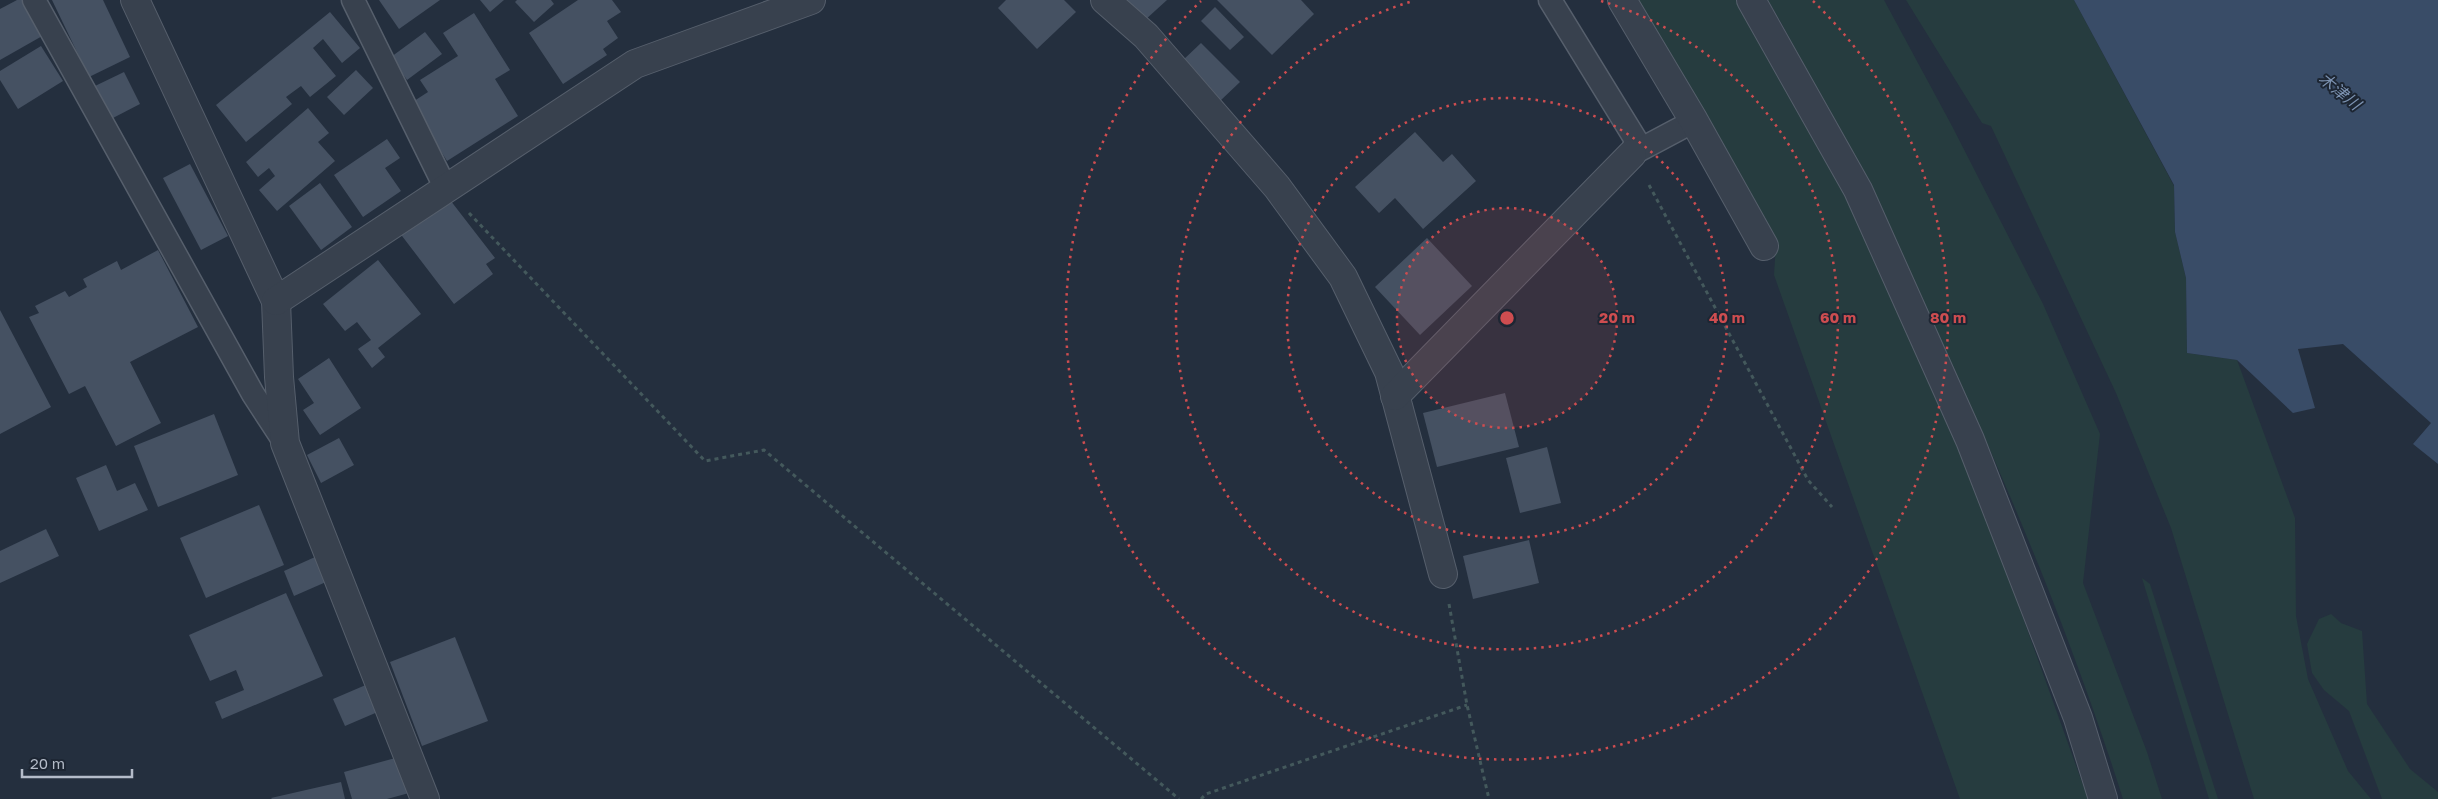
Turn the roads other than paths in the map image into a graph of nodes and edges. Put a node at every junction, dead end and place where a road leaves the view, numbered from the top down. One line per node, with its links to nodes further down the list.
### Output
1 (34, 0): 15 (lane)
2 (134, 0): 13 (street)
3 (353, 0): 11 (lane)
4 (810, 0): 11 (street)
5 (1105, 0): 14 (street)
6 (1550, 0): 10 (lane)
7 (1622, 0): 9 (street)
8 (1751, 0): 18 (street)
9 (1694, 120): 10 (lane); 12 (street)
10 (1632, 154): 14 (street)
11 (446, 189): 13 (street)
12 (1764, 246)
13 (276, 301): 15 (street)
14 (1395, 396): 16 (street)
15 (285, 443): 17 (street)
16 (1443, 574)
17 (425, 799)
18 (2103, 799)

